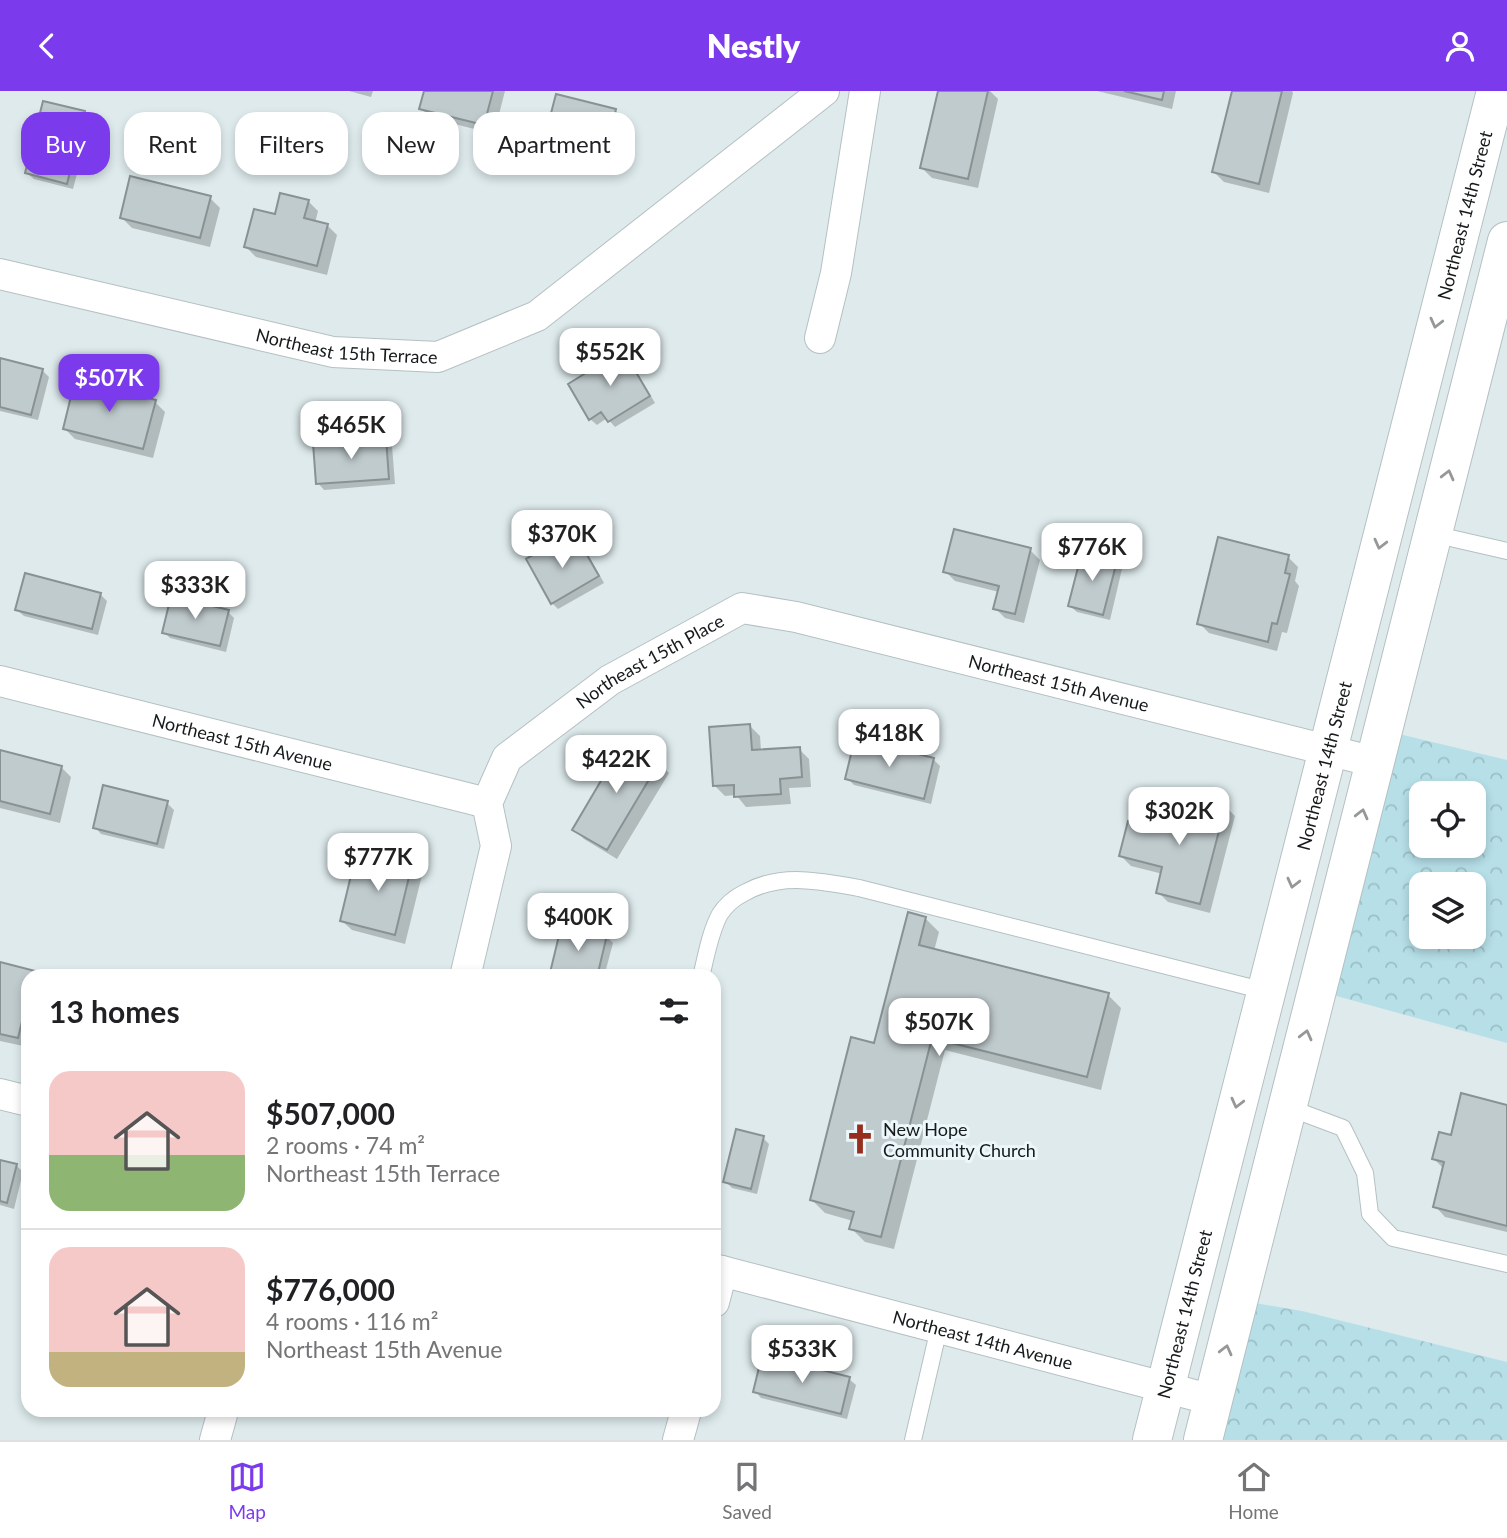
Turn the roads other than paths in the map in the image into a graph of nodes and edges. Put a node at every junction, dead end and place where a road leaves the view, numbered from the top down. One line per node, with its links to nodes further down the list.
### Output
1 (824, 91): 5 (street, Northeast 15th Terrace)
2 (865, 91): 6 (street)
3 (1496, 91): 11 (main road, Northeast 14th Street, one-way to 11)
4 (1507, 241): 7 (main road, one-way to 4)
5 (0, 274)
6 (820, 338)
7 (1433, 534): 8 (lane); 12 (main road)
8 (1507, 551)
9 (742, 608): 11 (street, Northeast 15th Avenue); 13 (street, Northeast 15th Place)
10 (0, 681): 13 (street, Northeast 15th Avenue)
11 (1327, 750): 12 (street, Northeast 15th Avenue); 16 (main road, Northeast 14th Street, one-way to 16)
12 (1375, 762): 19 (main road, one-way to 12)
13 (486, 803): 14 (street)
14 (467, 969)
15 (703, 969): 16 (lane)
16 (1265, 991): 23 (main road, Northeast 14th Street, one-way to 23)
17 (0, 1094): 18 (street)
18 (21, 1099)
19 (1287, 1107): 20 (lane); 24 (main road, one-way to 19)
20 (1507, 1264)
21 (721, 1271): 22 (street, Northeast 14th Avenue)
22 (939, 1328): 23 (street, Northeast 14th Avenue); 29 (lane)
23 (1165, 1388): 24 (street, Northeast 14th Avenue); 30 (main road, Northeast 14th Street)
24 (1213, 1400): 31 (main road)
25 (221, 1417): 27 (street)
26 (684, 1417): 28 (street)
27 (215, 1440)
28 (678, 1440)
29 (913, 1440)
30 (1152, 1440)
31 (1203, 1440)

